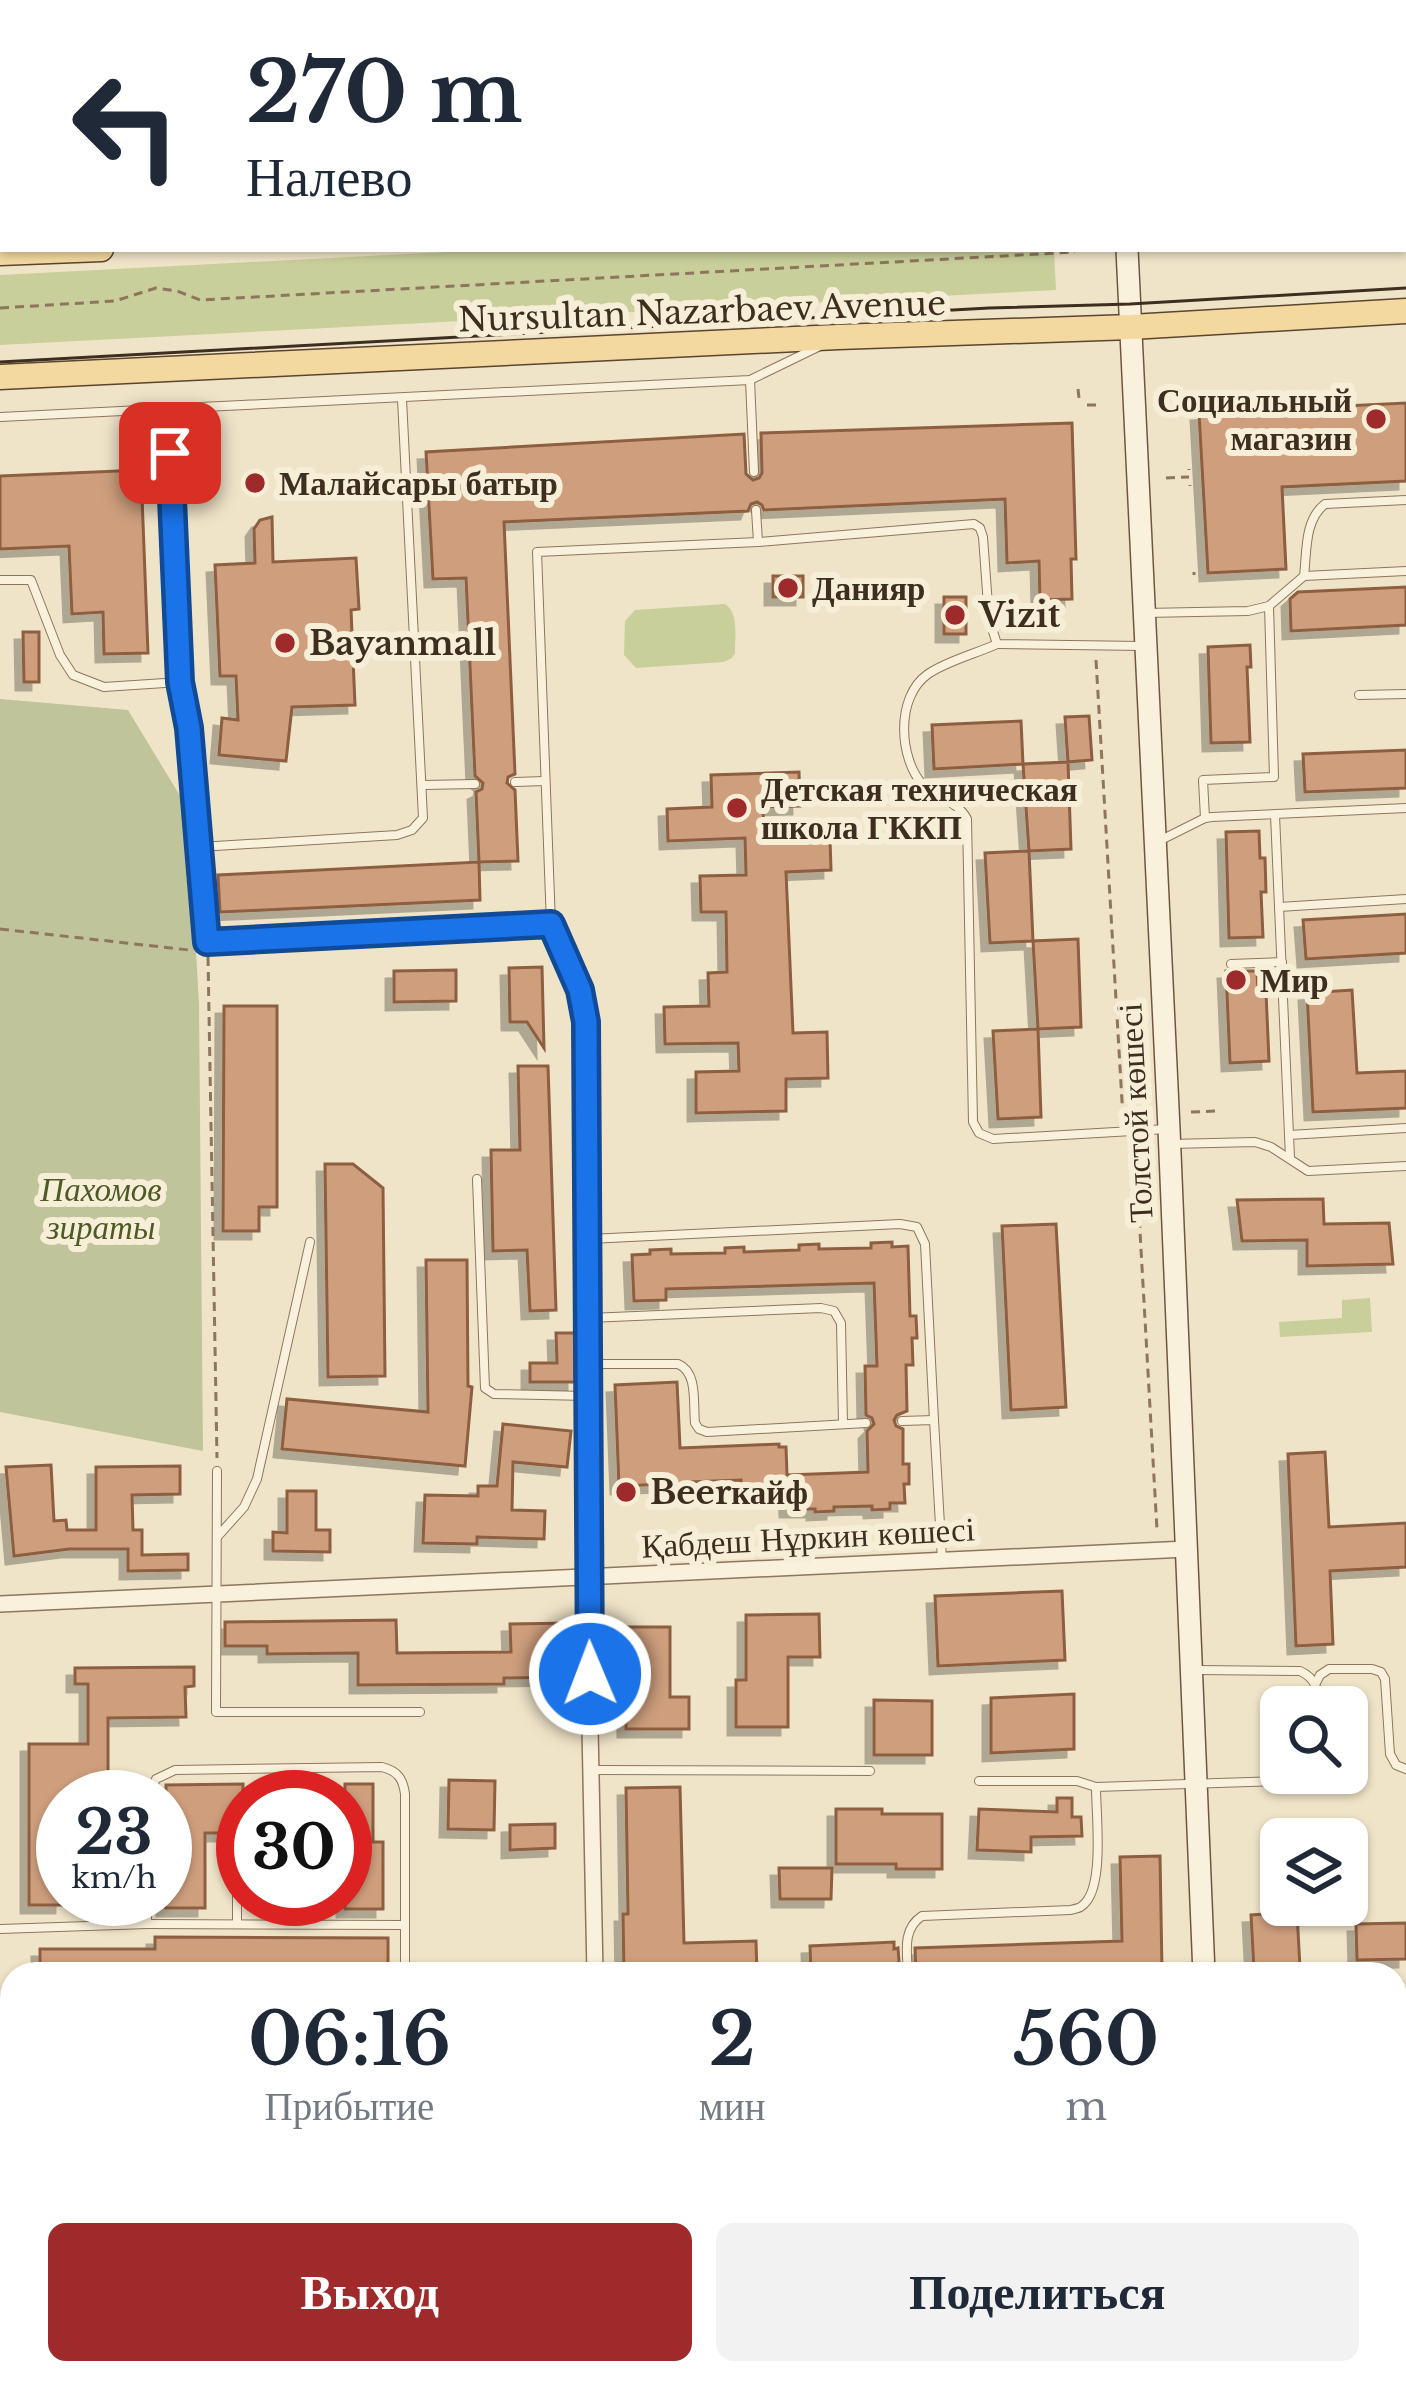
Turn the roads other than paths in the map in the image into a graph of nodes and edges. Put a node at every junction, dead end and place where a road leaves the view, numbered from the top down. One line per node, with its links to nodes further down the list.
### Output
1 (1127, 252): 3 (main road, Толстой көшесі)
2 (1406, 311): 3 (main road, Nursultan Nazarbaev Avenue)
3 (1131, 328): 4 (main road, Nursultan Nazarbaev Avenue); 18 (main road, Толстой көшесі)
4 (838, 337): 5 (main road, Nursultan Nazarbaev Avenue); 6 (lane)
5 (0, 377)
6 (750, 380): 7 (lane); 10 (lane)
7 (403, 399): 8 (lane); 27 (lane)
8 (167, 409): 9 (lane); 21 (lane)
9 (0, 417)
10 (754, 472)
11 (1406, 500): 15 (lane)
12 (756, 510): 13 (lane)
13 (758, 542): 19 (lane); 24 (lane)
14 (1406, 571): 15 (lane)
15 (1304, 577): 17 (lane)
16 (0, 580): 21 (lane)
17 (1269, 606): 18 (lane); 30 (lane)
18 (1143, 614): 20 (main road, Толстой көшесі)
19 (997, 644): 20 (lane); 40 (lane)
20 (1144, 646): 31 (main road, Толстой көшесі)
21 (180, 682): 32 (lane)
22 (1406, 694): 23 (lane)
23 (1359, 695)
24 (545, 781): 25 (lane); 35 (lane)
25 (515, 782)
26 (475, 784): 27 (lane)
27 (423, 785): 32 (lane)
28 (1406, 808): 29 (lane)
29 (1275, 815): 30 (lane); 34 (lane)
30 (1204, 818): 31 (lane)
31 (1156, 843): 40 (main road, Толстой көшесі)
32 (199, 847): 35 (lane)
33 (1406, 898): 34 (lane)
34 (1279, 907): 36 (lane)
35 (551, 924): 44 (street)
36 (1282, 962): 37 (lane); 39 (lane)
37 (1231, 964)
38 (1406, 1128): 39 (lane)
39 (1289, 1135): 41 (lane)
40 (1170, 1137): 41 (lane); 55 (main road, Толстой көшесі)
41 (1290, 1158): 42 (lane)
42 (1406, 1166)
43 (477, 1179): 48 (lane)
44 (589, 1239): 46 (street); 49 (lane)
45 (310, 1242): 54 (lane)
46 (589, 1318): 47 (street); 52 (lane)
47 (589, 1364): 48 (street); 52 (lane)
48 (588, 1396): 57 (street)
49 (934, 1420): 50 (lane); 56 (lane)
50 (902, 1421)
51 (866, 1423): 52 (lane)
52 (843, 1424)
53 (217, 1472): 54 (lane)
54 (217, 1537): 58 (lane)
55 (1187, 1549): 56 (street, Қабдеш Нұркин көшесі); 60 (main road, Толстой көшесі)
56 (942, 1560): 57 (street, Қабдеш Нұркин көшесі)
57 (587, 1579): 58 (street, Қабдеш Нұркин көшесі); 66 (street)
58 (216, 1595): 59 (street, Қабдеш Нұркин көшесі); 63 (lane)
59 (0, 1604)
60 (1192, 1670): 61 (lane); 70 (main road, Толстой көшесі)
61 (1316, 1683): 62 (lane); 64 (lane)
62 (1316, 1686)
63 (420, 1712)
64 (1406, 1769)
65 (175, 1770): 73 (lane)
66 (591, 1770): 67 (lane); 77 (street)
67 (870, 1771)
68 (979, 1781): 71 (lane)
69 (1260, 1782): 70 (lane)
70 (1196, 1784): 71 (lane); 79 (main road, Толстой көшесі)
71 (1096, 1787): 78 (lane)
72 (372, 1924): 73 (lane)
73 (405, 1924): 76 (lane)
74 (88, 1926): 75 (lane)
75 (0, 1929)
76 (405, 1962)
77 (595, 1962)
78 (908, 1962)
79 (1203, 1962)

